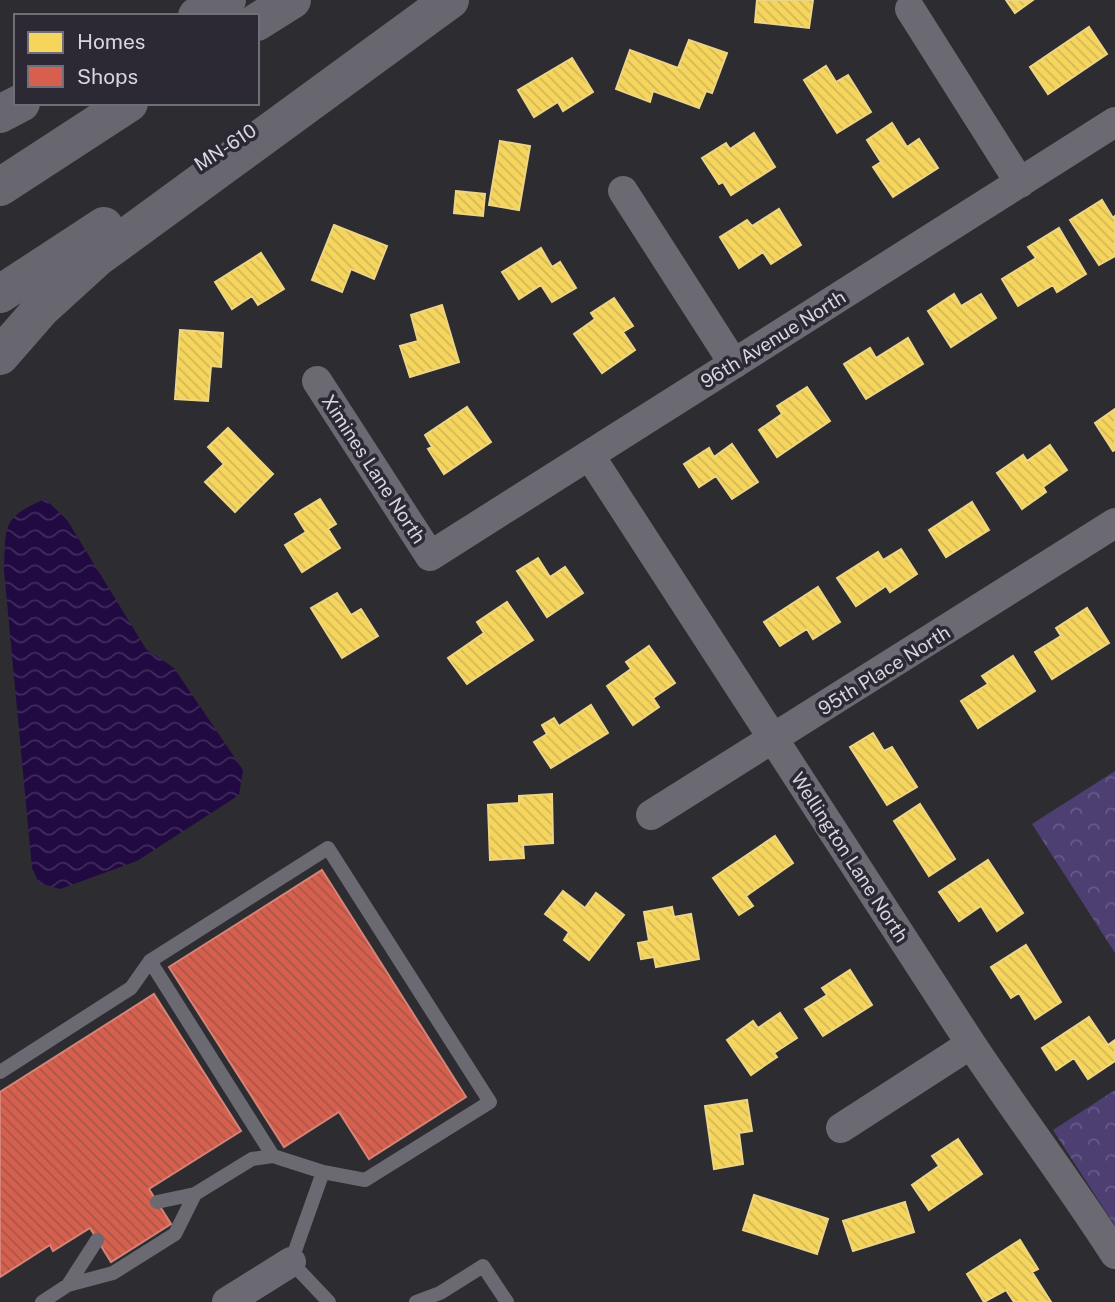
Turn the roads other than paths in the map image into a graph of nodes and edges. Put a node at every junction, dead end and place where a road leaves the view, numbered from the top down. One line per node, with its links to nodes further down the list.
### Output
1 (227, 0): 5 (highway)
2 (292, 0): 6 (highway)
3 (450, 0): 14 (highway, MN-610); 15 (highway)
4 (910, 9): 11 (street)
5 (201, 14)
6 (259, 21)
7 (17, 105): 9 (highway)
8 (126, 105): 12 (highway)
9 (0, 114)
10 (1115, 122): 11 (street, 96th Avenue North)
11 (1020, 183): 16 (street, 96th Avenue North)
12 (0, 187)
13 (622, 191): 16 (street)
14 (0, 294)
15 (2, 355)
16 (734, 364): 18 (street, 96th Avenue North)
17 (317, 381): 20 (street, Ximines Lane North)
18 (590, 456): 20 (street, 96th Avenue North); 21 (street, Wellington Lane North)
19 (1115, 523): 21 (street, 95th Place North)
20 (430, 556)
21 (774, 740): 22 (street, 95th Place North); 24 (street, Wellington Lane North)
22 (651, 815)
23 (150, 961): 25 (lane); 27 (lane); 28 (lane)
24 (971, 1044): 26 (street); 32 (street, Wellington Lane North)
25 (0, 1072)
26 (841, 1128)
27 (273, 1156): 28 (lane); 29 (lane)
28 (323, 1172): 33 (lane)
29 (195, 1194): 30 (lane); 34 (lane)
30 (157, 1202)
31 (97, 1240): 34 (lane)
32 (1115, 1254)
33 (291, 1262): 36 (street); 37 (lane)
34 (68, 1285): 35 (lane)
35 (42, 1302)
36 (227, 1302)
37 (329, 1302)
38 (416, 1302): 39 (lane)
39 (507, 1302)

